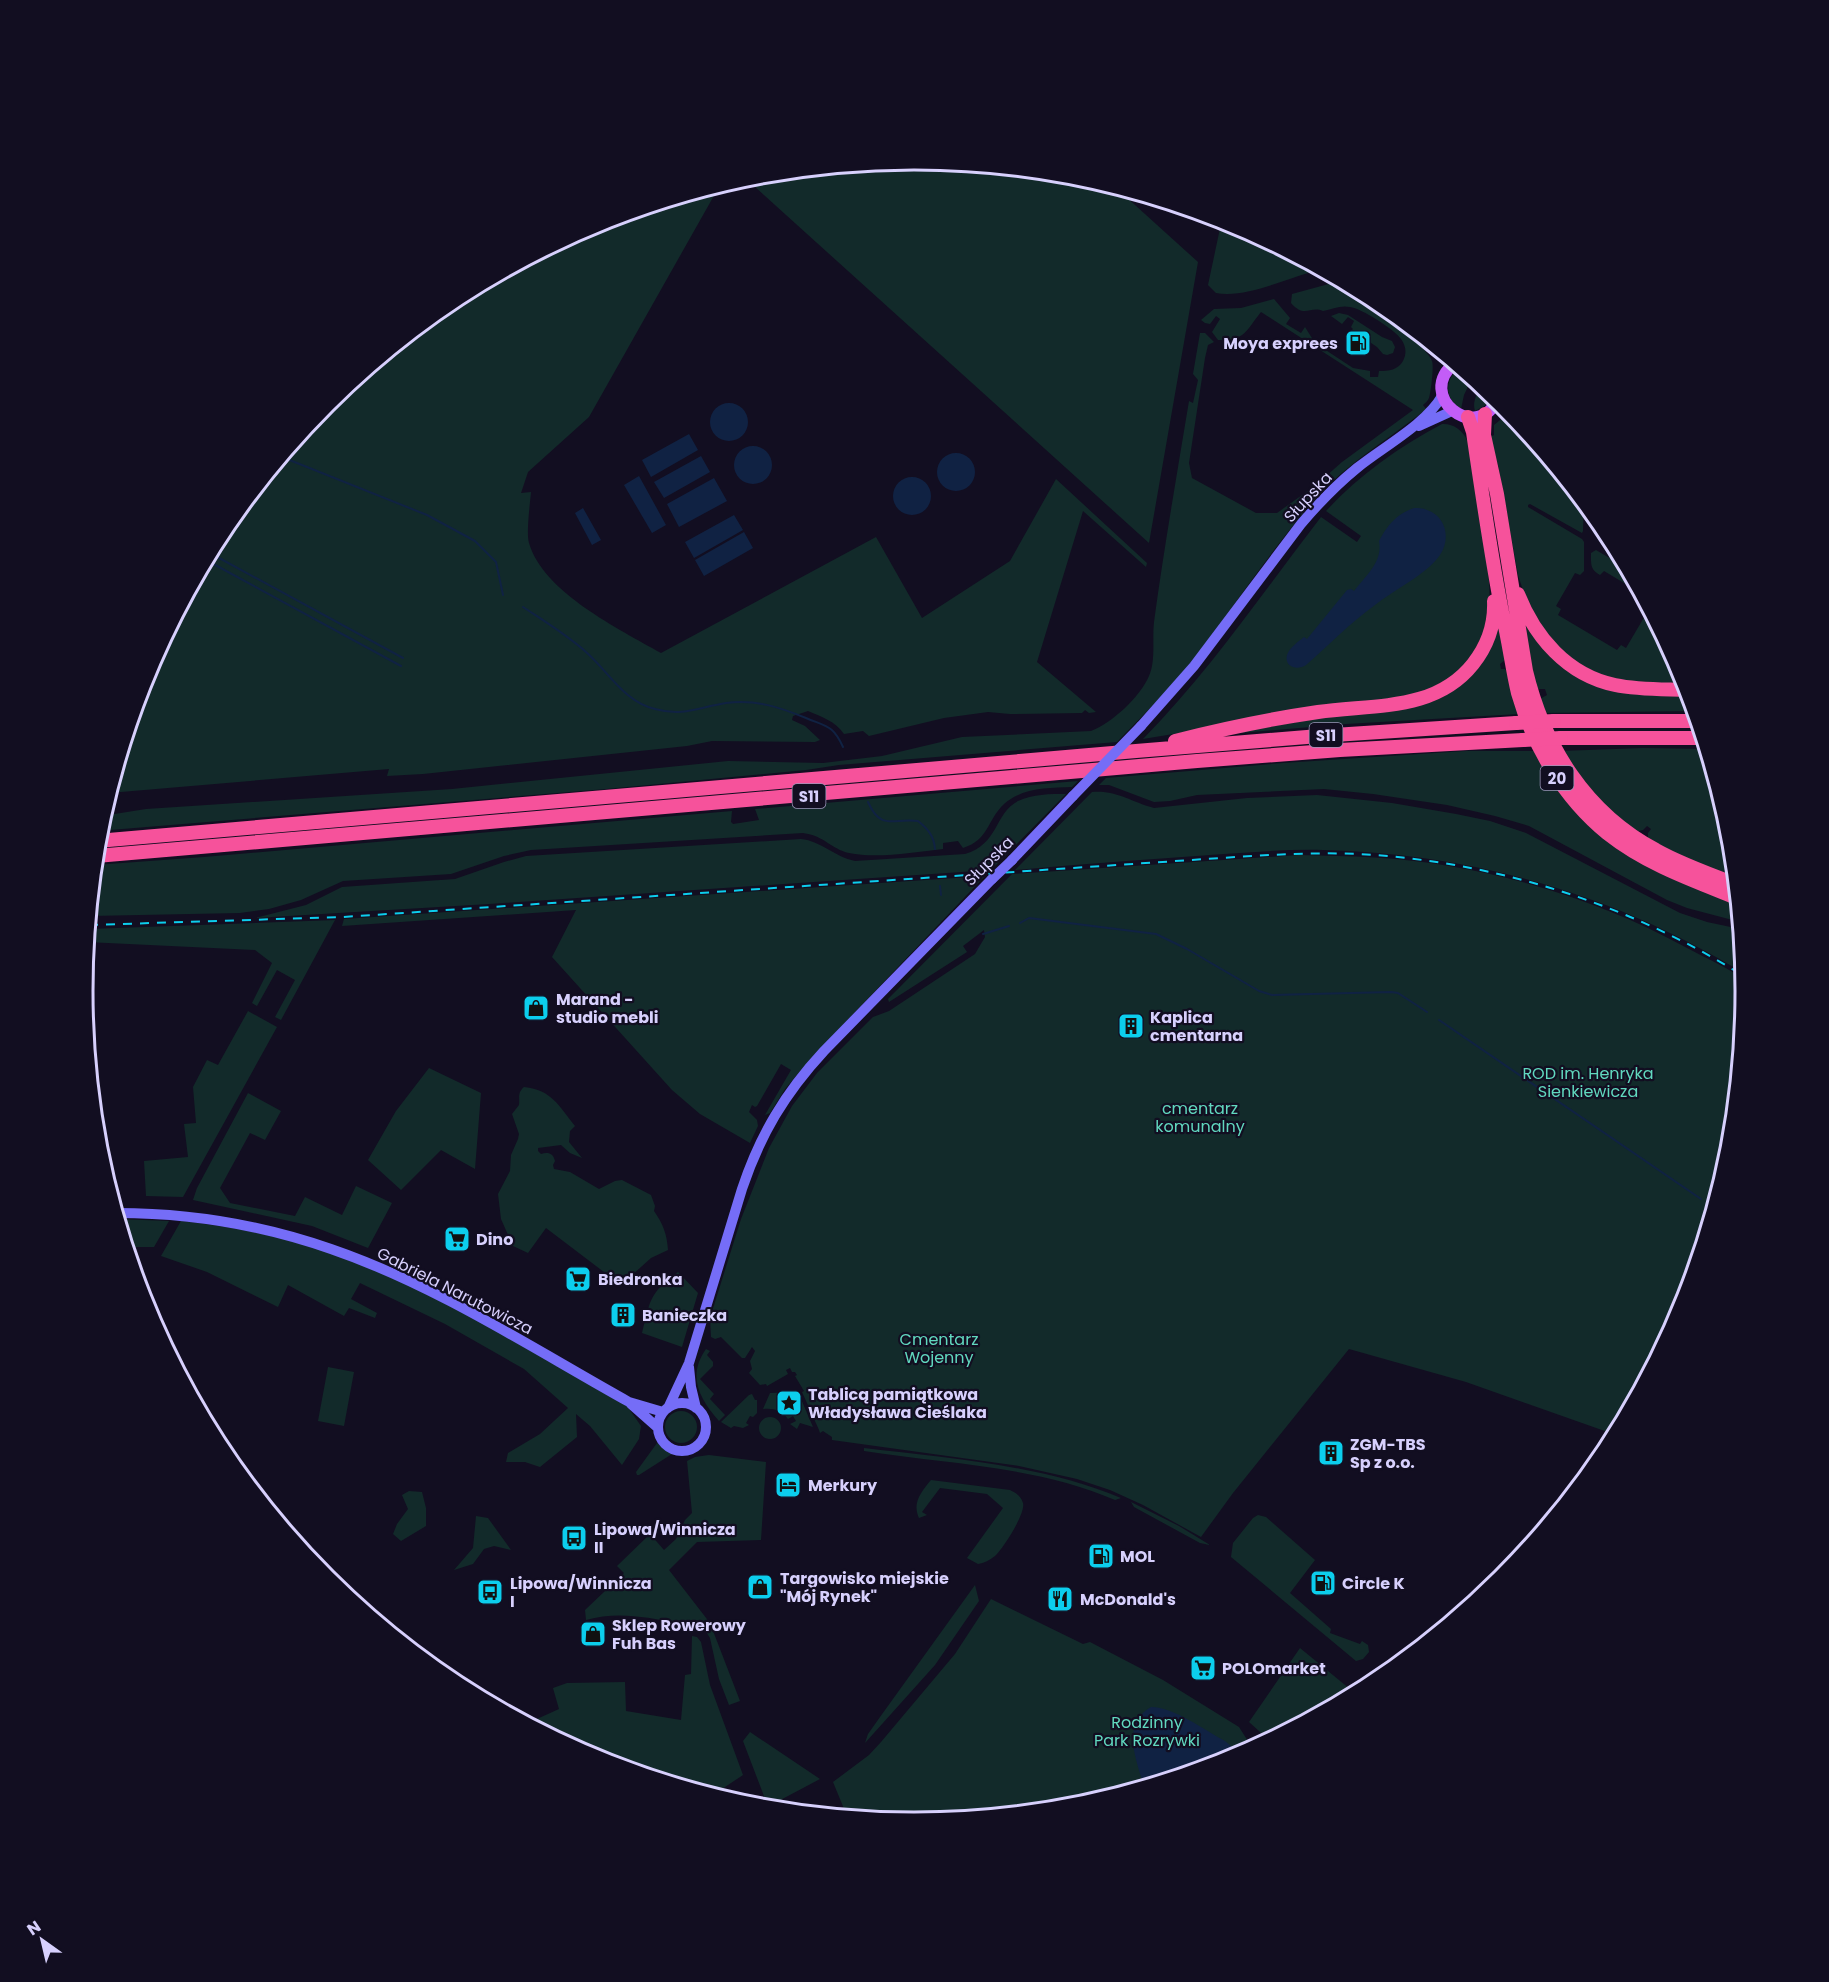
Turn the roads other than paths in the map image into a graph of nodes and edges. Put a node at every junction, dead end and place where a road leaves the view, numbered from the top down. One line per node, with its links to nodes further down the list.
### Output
1 (1450, 368): 2 (main road)
2 (1442, 396): 4 (main road); 7 (main road, Słupska)
3 (1492, 407): 5 (main road)
4 (1452, 411): 6 (main road); 7 (main road, Słupska)
5 (1485, 414): 6 (main road); 9 (highway)
6 (1468, 417): 8 (highway, 20)
7 (1403, 434): 19 (main road, Słupska, bridge)
8 (1494, 568): 13 (highway); 17 (highway, 20)
9 (1511, 575): 10 (highway); 16 (highway)
10 (1678, 690)
11 (1690, 721): 13 (highway, S11, bridge)
12 (1695, 738): 15 (highway, S11, bridge)
13 (1136, 751): 14 (highway, S11)
14 (107, 840)
15 (105, 855)
16 (1729, 881)
17 (1730, 895)
18 (124, 1213): 20 (main road, Gabriela Narutowicza)
19 (688, 1366): 21 (main road, Słupska); 22 (main road, Słupska)
20 (629, 1402): 22 (main road, Gabriela Narutowicza); 23 (main road, Gabriela Narutowicza)
21 (696, 1408): 22 (main road); 23 (main road)
22 (665, 1410): 23 (main road)
23 (657, 1427)

